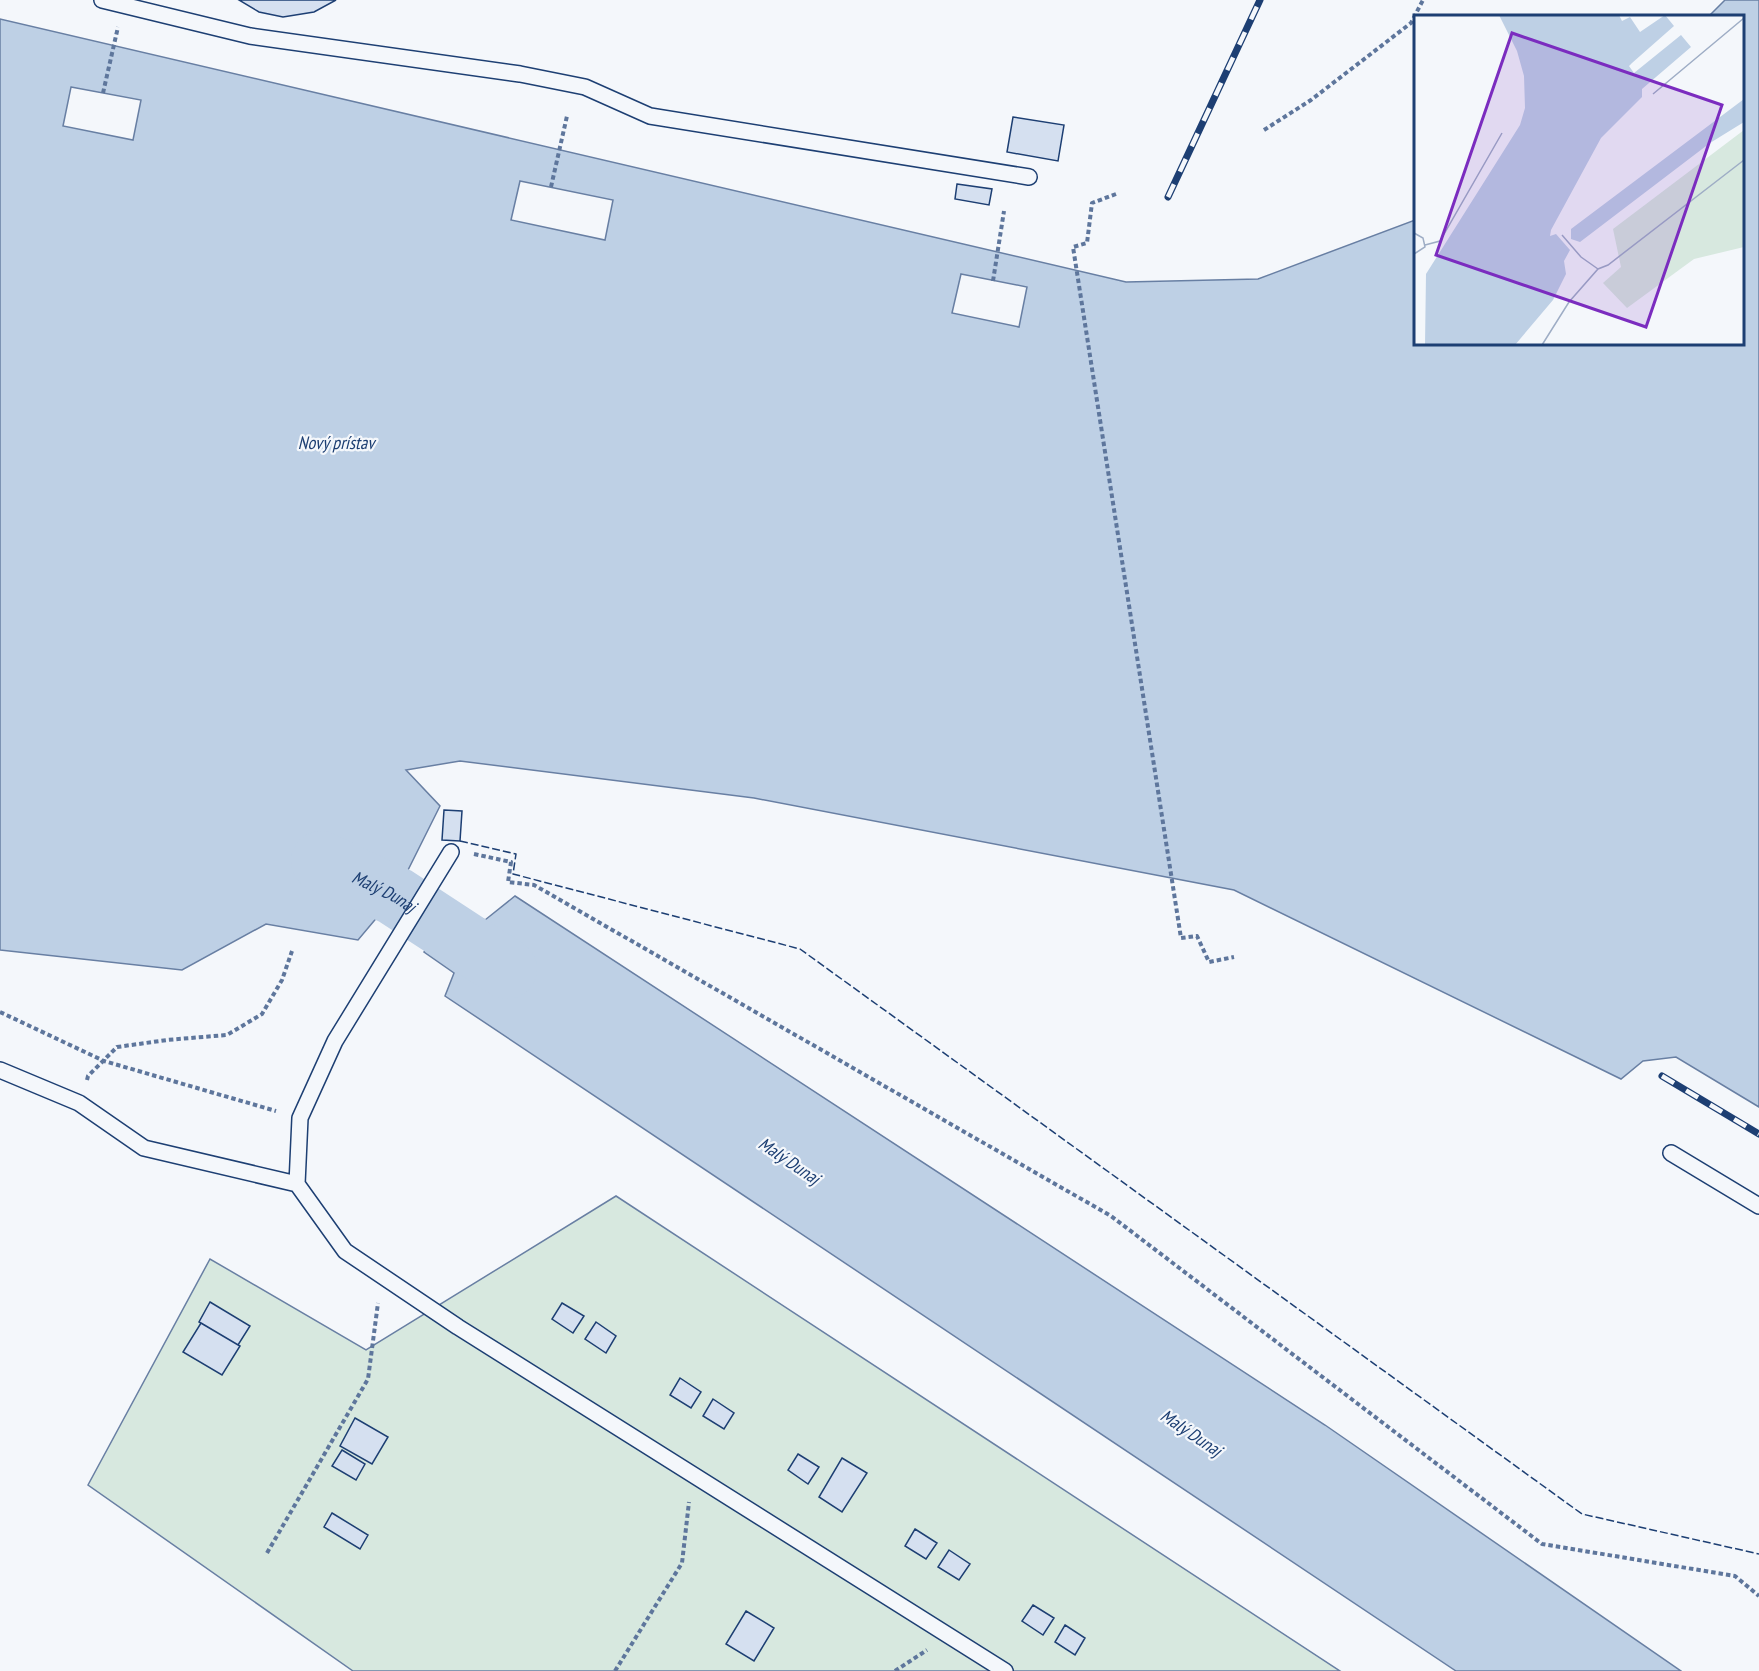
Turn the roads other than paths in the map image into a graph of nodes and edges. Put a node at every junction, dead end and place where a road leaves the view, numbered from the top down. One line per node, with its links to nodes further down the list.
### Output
1 (102, 0): 2 (lane)
2 (1029, 177)
3 (451, 852): 6 (lane)
4 (0, 1070): 6 (lane)
5 (1671, 1153): 7 (lane)
6 (297, 1184): 8 (lane)
7 (1759, 1206)
8 (1005, 1671)

